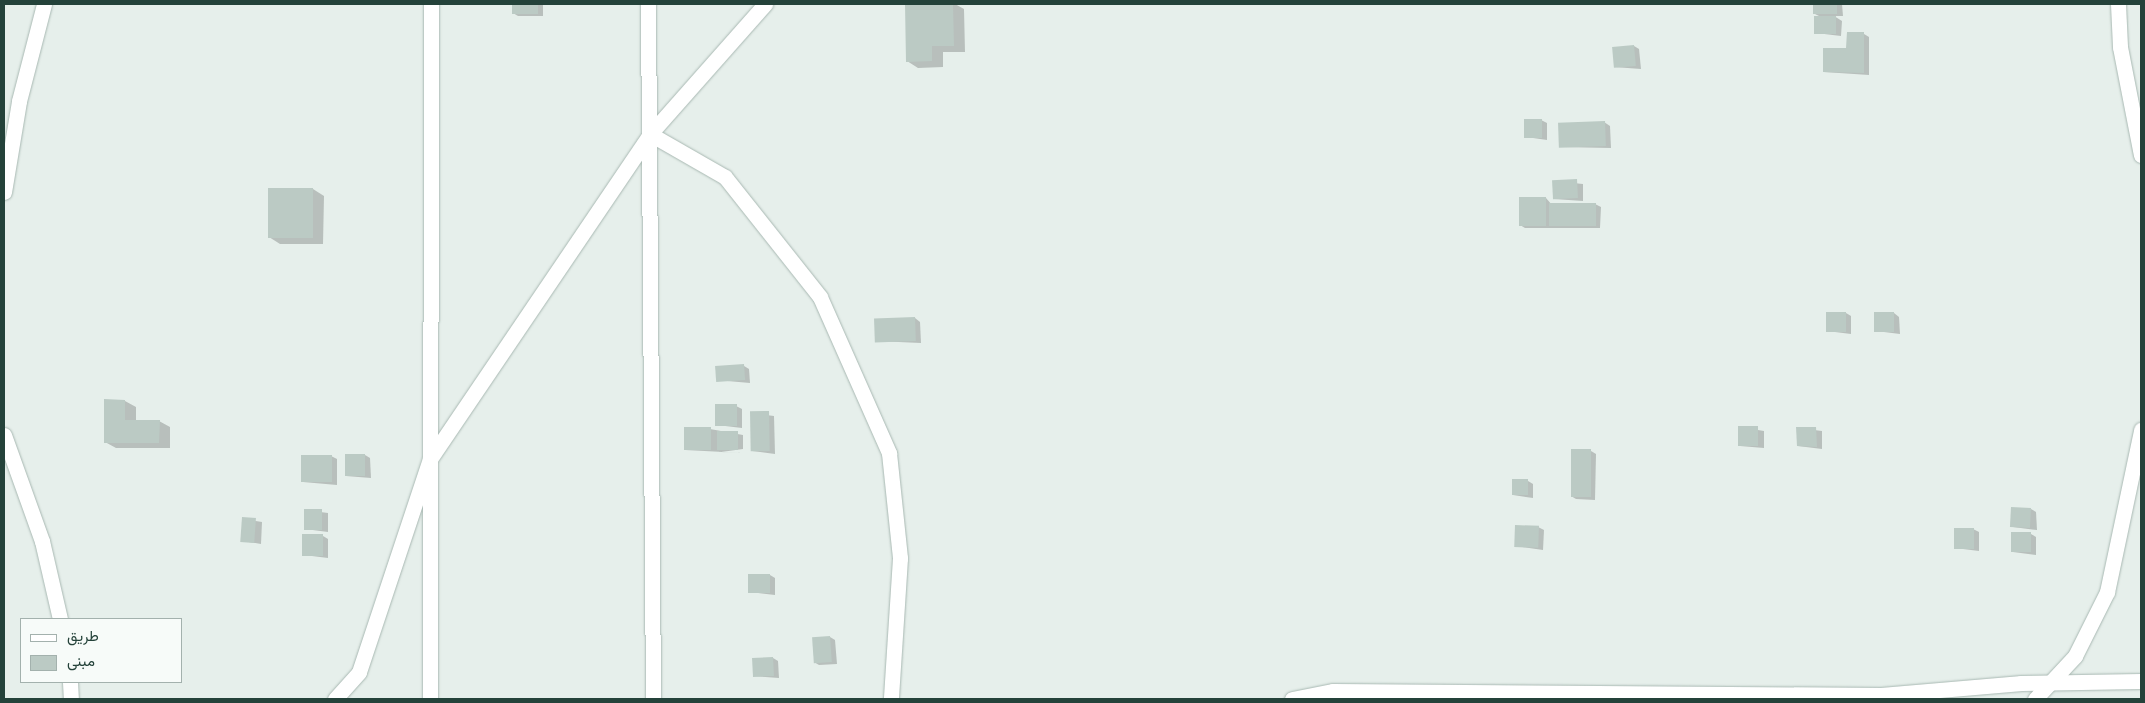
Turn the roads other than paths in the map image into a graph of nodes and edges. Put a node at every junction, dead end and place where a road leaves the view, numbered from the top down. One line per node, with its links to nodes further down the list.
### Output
1 (44, 4): 8 (street)
2 (431, 4): 11 (street)
3 (648, 4): 6 (street)
4 (765, 4): 6 (street)
5 (2118, 4): 7 (street)
6 (650, 134): 11 (street); 19 (street); 20 (street)
7 (2141, 155)
8 (4, 192)
9 (2141, 430): 14 (street)
10 (4, 435): 12 (street)
11 (430, 459): 17 (street); 18 (street)
12 (60, 618)
13 (2141, 681): 14 (street)
14 (2050, 682): 21 (street); 22 (street)
15 (70, 683): 16 (street)
16 (71, 699)
17 (335, 699)
18 (430, 699)
19 (653, 699)
20 (891, 699)
21 (1292, 699)
22 (2035, 699)

